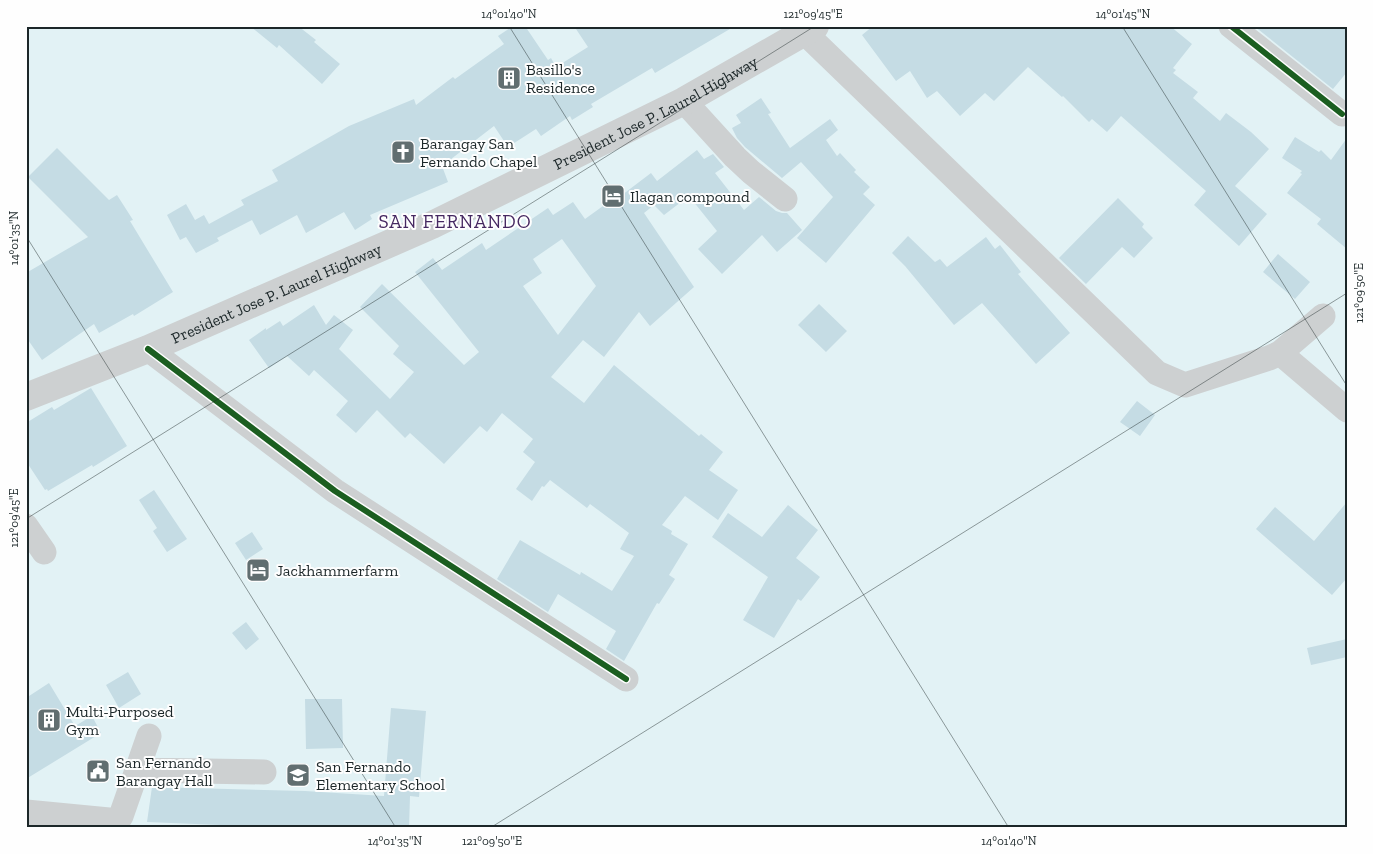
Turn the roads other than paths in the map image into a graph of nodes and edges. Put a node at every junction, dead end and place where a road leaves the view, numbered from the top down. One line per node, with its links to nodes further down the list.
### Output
1 (1231, 26): 4 (street)
2 (810, 30): 3 (highway, President Jose P. Laurel Highway); 8 (street)
3 (684, 101): 5 (street); 7 (highway, President Jose P. Laurel Highway)
4 (1342, 114)
5 (785, 199)
6 (1323, 316): 8 (street)
7 (148, 349): 9 (highway, President Jose P. Laurel Highway); 13 (street)
8 (1280, 353): 10 (street)
9 (26, 397)
10 (1347, 410)
11 (26, 526): 12 (street)
12 (44, 552)
13 (626, 679)
14 (150, 736): 15 (street)
15 (137, 770): 16 (street); 17 (street)
16 (264, 772)
17 (26, 812)

